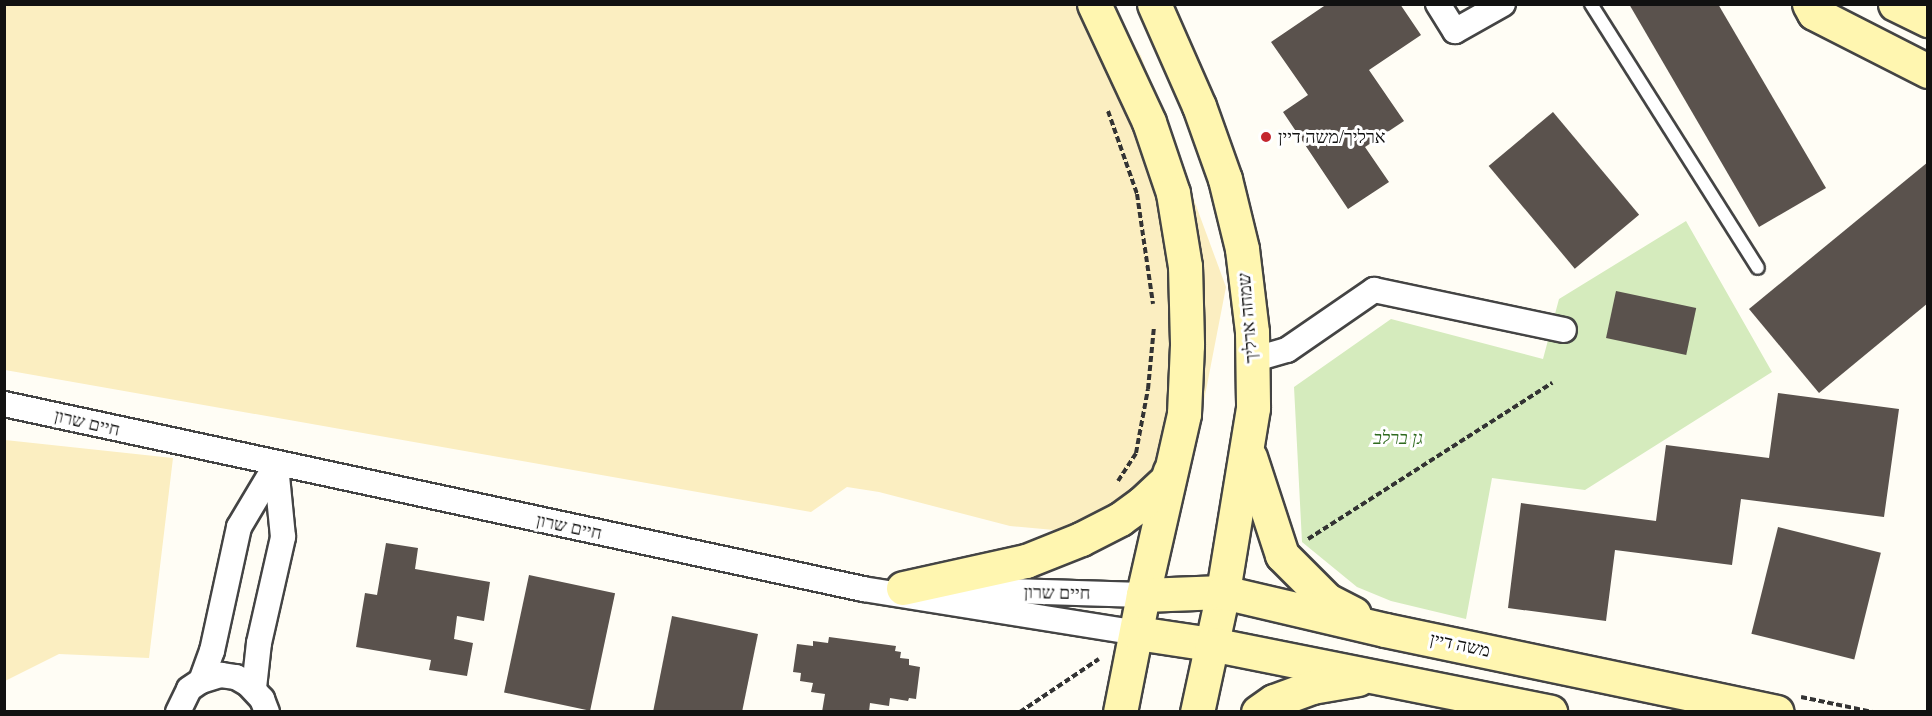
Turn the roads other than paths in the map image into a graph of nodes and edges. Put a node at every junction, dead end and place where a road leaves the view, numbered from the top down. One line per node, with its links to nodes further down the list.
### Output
1 (1094, 4): 14 (street)
2 (1155, 4): 12 (street, שמחה ארליך)
3 (1438, 4): 4 (street)
4 (1503, 4)
5 (1591, 4): 10 (lane)
6 (1809, 4): 9 (street)
7 (1895, 4): 8 (street)
8 (1928, 20)
9 (1928, 71)
10 (1758, 268)
11 (1564, 330): 12 (street)
12 (1252, 360): 15 (street, שמחה ארליך)
13 (4, 405): 16 (street, חיים שרון)
14 (1184, 414): 17 (street); 20 (street)
15 (1247, 445): 19 (street, שמחה ארליך); 21 (street)
16 (276, 465): 18 (street, חיים שרון); 25 (street); 26 (street)
17 (903, 588): 18 (street, חיים שרון); 20 (street, חיים שרון)
18 (863, 589): 22 (street, חיים שרון)
19 (1222, 592): 20 (street, משה דיין); 21 (street, משה דיין); 23 (street, שמחה ארליך)
20 (1143, 595): 22 (street)
21 (1385, 630): 27 (street, משה דיין)
22 (1137, 633): 23 (street); 30 (street)
23 (1211, 644): 24 (street); 31 (street, שמחה ארליך)
24 (1375, 675): 32 (street); 33 (street)
25 (201, 681): 26 (street); 28 (street)
26 (254, 688): 29 (street)
27 (1785, 703)
28 (178, 711)
29 (267, 711)
30 (1120, 711)
31 (1197, 711)
32 (1258, 711)
33 (1550, 711)

